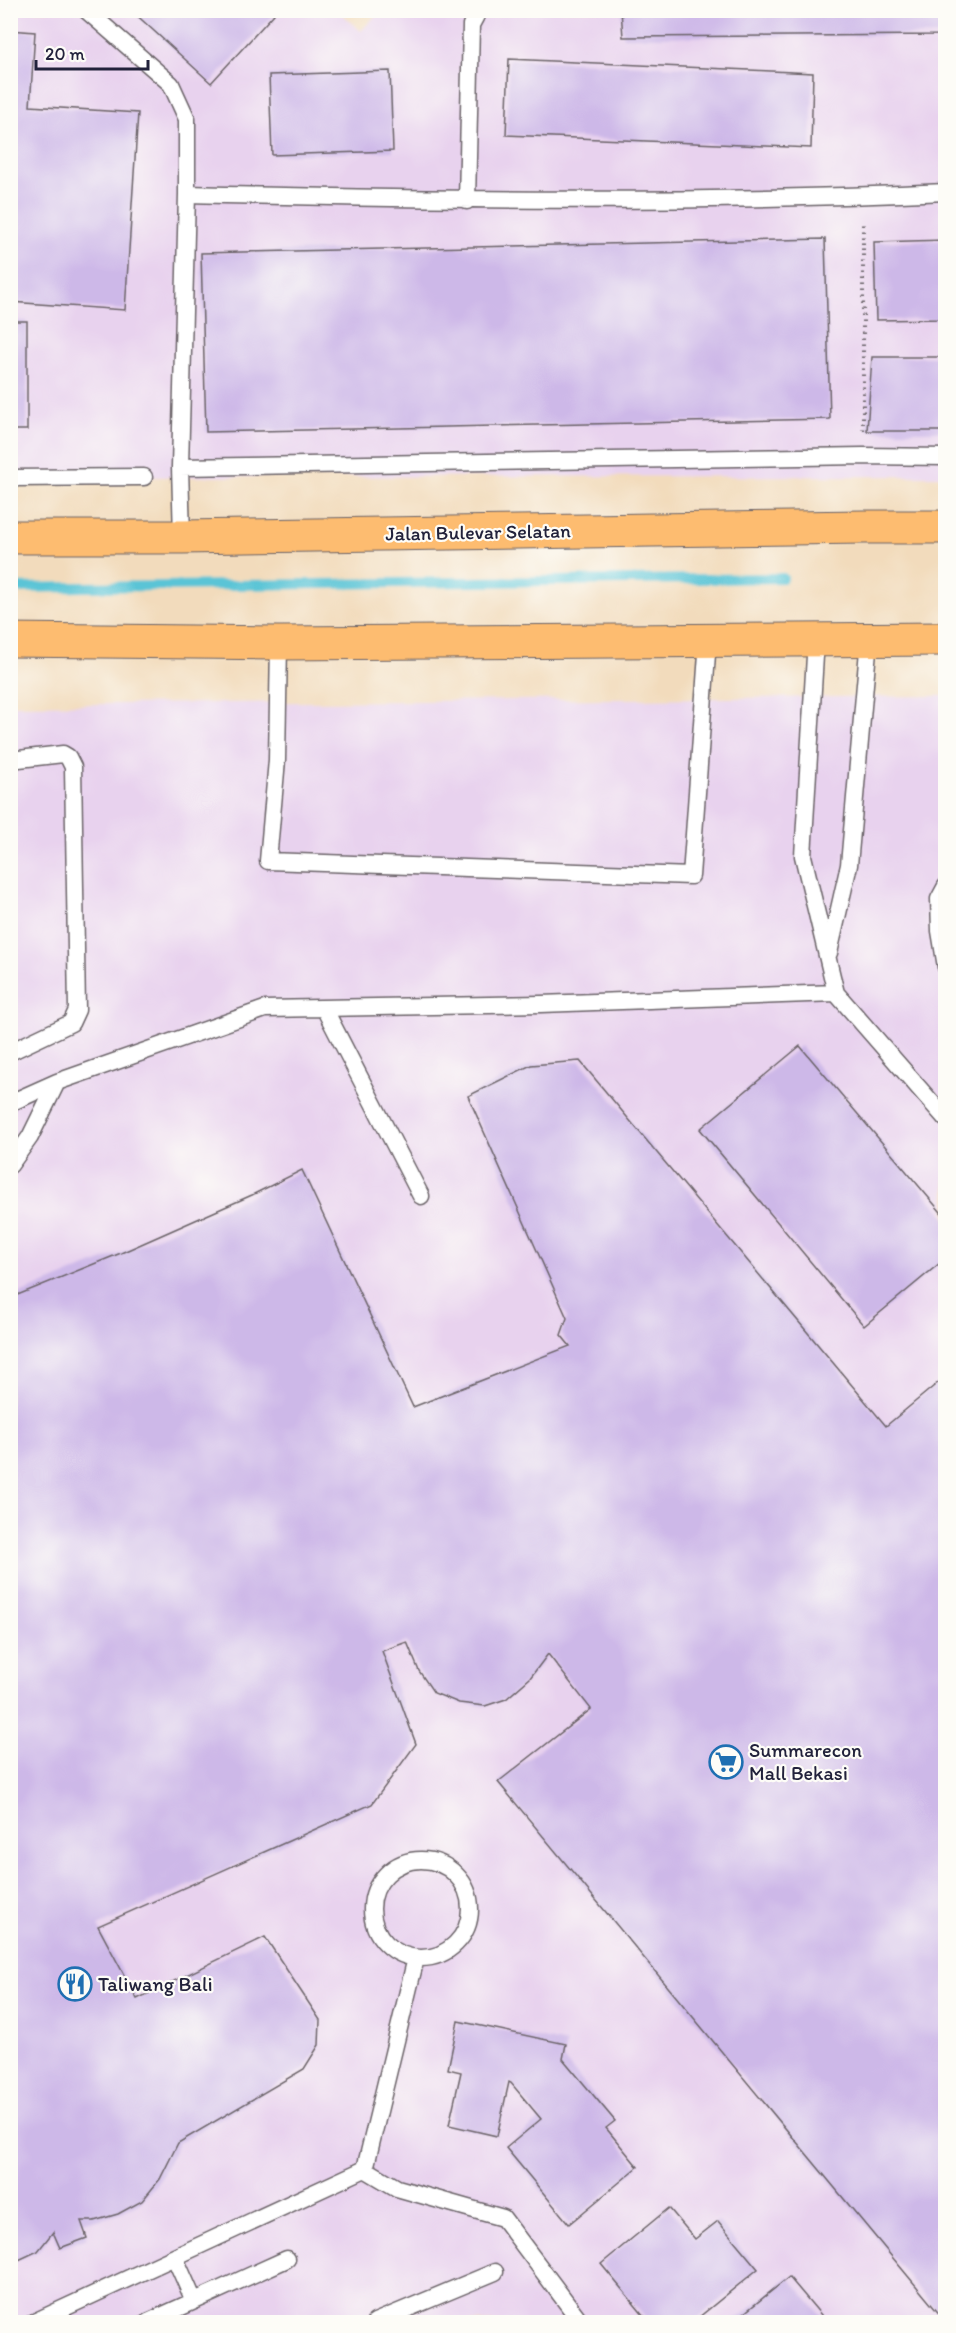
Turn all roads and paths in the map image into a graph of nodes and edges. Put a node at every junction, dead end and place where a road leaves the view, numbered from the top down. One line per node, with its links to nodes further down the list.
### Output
1 (86, 10): 4 (lane)
2 (478, 10): 6 (lane)
3 (945, 192): 5 (lane)
4 (187, 194): 6 (lane); 9 (lane)
5 (863, 196): 6 (lane); 7 (path)
6 (467, 201)
7 (863, 456): 8 (lane); 9 (lane)
8 (945, 457)
9 (180, 467): 14 (lane)
10 (144, 477): 11 (lane)
11 (10, 478)
12 (945, 527): 14 (main road, Jalan Bulevar Selatan)
13 (10, 537): 14 (main road, Jalan Bulevar Selatan)
14 (182, 537)
15 (816, 639): 16 (main road); 19 (main road); 23 (lane)
16 (868, 639): 17 (main road); 23 (lane)
17 (945, 639)
18 (10, 640): 20 (main road)
19 (708, 640): 20 (main road); 20 (lane)
20 (279, 643)
21 (10, 760): 27 (lane)
22 (945, 886): 24 (lane)
23 (828, 957): 25 (lane)
24 (945, 967)
25 (836, 993): 26 (lane); 30 (lane)
26 (324, 1008): 28 (lane); 32 (lane)
27 (10, 1052)
28 (57, 1082): 29 (lane); 31 (lane)
29 (10, 1103)
30 (945, 1119)
31 (10, 1165)
32 (421, 1196)
33 (416, 1958): 33 (lane); 34 (lane)
34 (365, 2169): 35 (lane); 42 (lane)
35 (175, 2258): 38 (lane); 39 (lane)
36 (287, 2259): 38 (lane)
37 (495, 2272): 41 (lane)
38 (194, 2301): 40 (lane)
39 (34, 2322)
40 (148, 2322)
41 (375, 2322)
42 (581, 2322)

